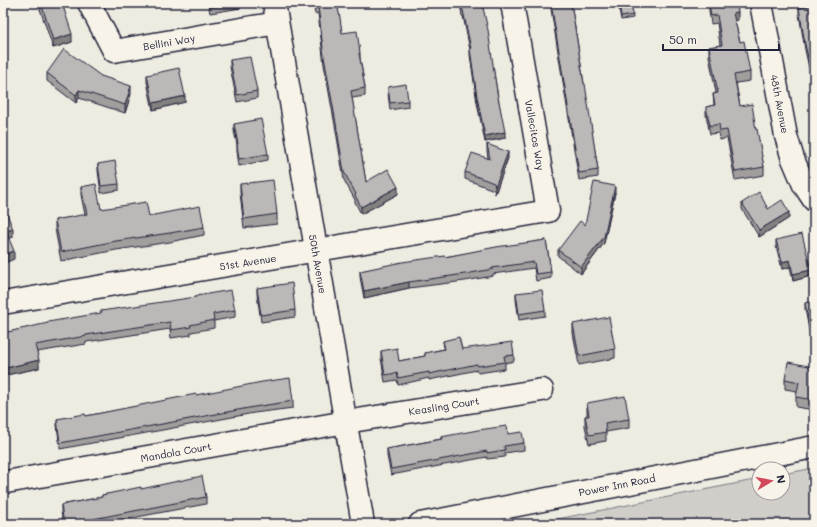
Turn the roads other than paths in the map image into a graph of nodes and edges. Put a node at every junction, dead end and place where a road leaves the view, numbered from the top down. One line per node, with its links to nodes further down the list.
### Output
1 (89, 3): 4 (street, Bellini Way)
2 (512, 3): 6 (street, Vallecitos Way)
3 (761, 3): 5 (street, 48th Avenue)
4 (276, 13): 7 (street, 50th Avenue)
5 (814, 200)
6 (493, 221): 7 (street, 51st Avenue)
7 (316, 250): 8 (street, 51st Avenue); 10 (street, 50th Avenue)
8 (3, 303)
9 (542, 390): 10 (street, Keasling Court)
10 (346, 422): 12 (street, Mandola Court); 13 (street, 50th Avenue)
11 (814, 447): 14 (street, Power Inn Road)
12 (6, 482)
13 (363, 524)
14 (420, 524)

